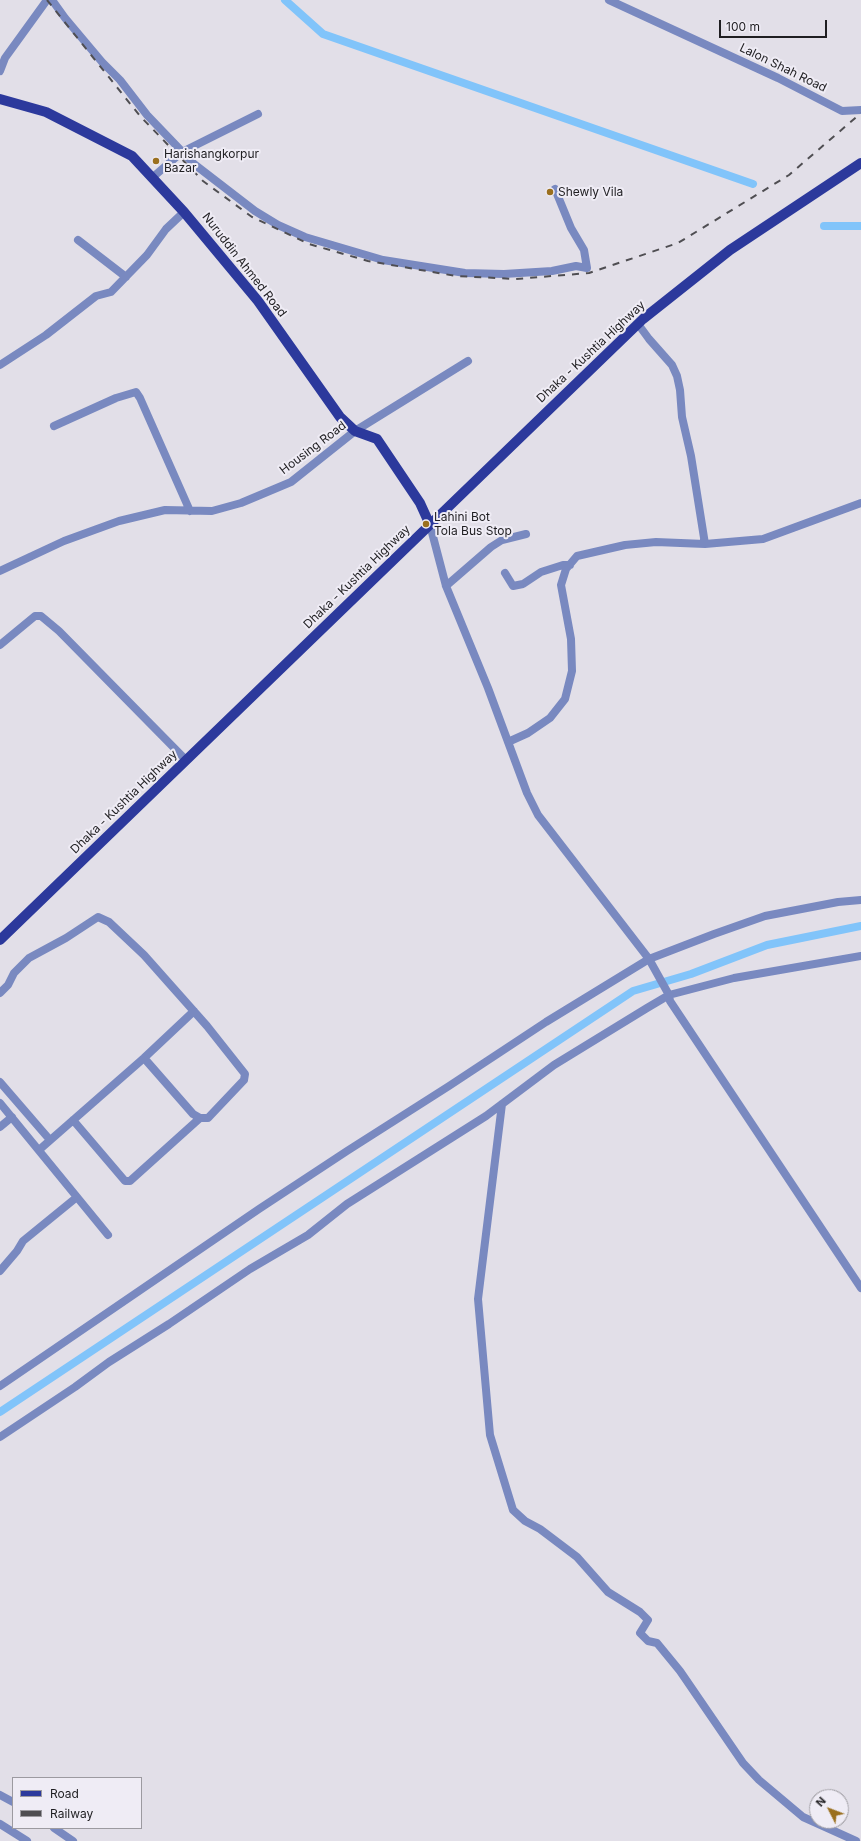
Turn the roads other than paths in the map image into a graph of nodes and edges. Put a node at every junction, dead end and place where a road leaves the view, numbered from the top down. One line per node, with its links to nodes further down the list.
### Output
1 (47, 0): 4 (street)
2 (52, 0): 8 (street)
3 (609, 0): 6 (street, Lalon Shah Road)
4 (0, 71)
5 (0, 99): 10 (main road, Nuruddin Ahmed Road)
6 (861, 110)
7 (258, 114): 8 (street)
8 (182, 152): 10 (street); 11 (street)
9 (861, 163): 15 (main road, Dhaka - Kushtia Highway)
10 (153, 177): 12 (main road, Nuruddin Ahmed Road)
11 (555, 189)
12 (184, 212): 14 (street); 19 (main road, Nuruddin Ahmed Road)
13 (78, 240): 14 (street)
14 (126, 277): 17 (street)
15 (638, 324): 22 (main road, Dhaka - Kushtia Highway); 24 (street)
16 (468, 361): 19 (street, Housing Road)
17 (0, 365)
18 (54, 426): 21 (street)
19 (355, 431): 21 (street, Housing Road); 22 (main road, Nuruddin Ahmed Road)
20 (861, 503): 24 (street)
21 (190, 511): 26 (street, Housing Road)
22 (430, 525): 28 (street); 31 (main road, Dhaka - Kushtia Highway)
23 (526, 534): 28 (street)
24 (705, 544): 25 (street)
25 (570, 564): 27 (street); 30 (street)
26 (0, 571)
27 (506, 573)
28 (446, 586): 30 (street)
29 (0, 645): 31 (street)
30 (508, 742): 35 (street)
31 (186, 760): 33 (main road, Dhaka - Kushtia Highway)
32 (861, 900): 35 (street)
33 (0, 940)
34 (861, 956): 37 (street)
35 (649, 959): 37 (street); 53 (street)
36 (0, 993): 38 (street)
37 (669, 995): 42 (street); 52 (street)
38 (194, 1011): 39 (street); 44 (street)
39 (144, 1058): 44 (street); 45 (street)
40 (0, 1082): 47 (street)
41 (0, 1103): 43 (street)
42 (502, 1104): 54 (street); 61 (street)
43 (12, 1118): 46 (street); 48 (street)
44 (200, 1118): 45 (street)
45 (74, 1120): 47 (street)
46 (0, 1127)
47 (50, 1140): 48 (street)
48 (39, 1150): 49 (street)
49 (77, 1197): 50 (street); 51 (street)
50 (108, 1235)
51 (1, 1266)
52 (861, 1288)
53 (0, 1386)
54 (0, 1437)
55 (0, 1795): 56 (street)
56 (12, 1801)
57 (0, 1824): 59 (street)
58 (55, 1829): 60 (street)
59 (27, 1841)
60 (73, 1841)
61 (856, 1841)

